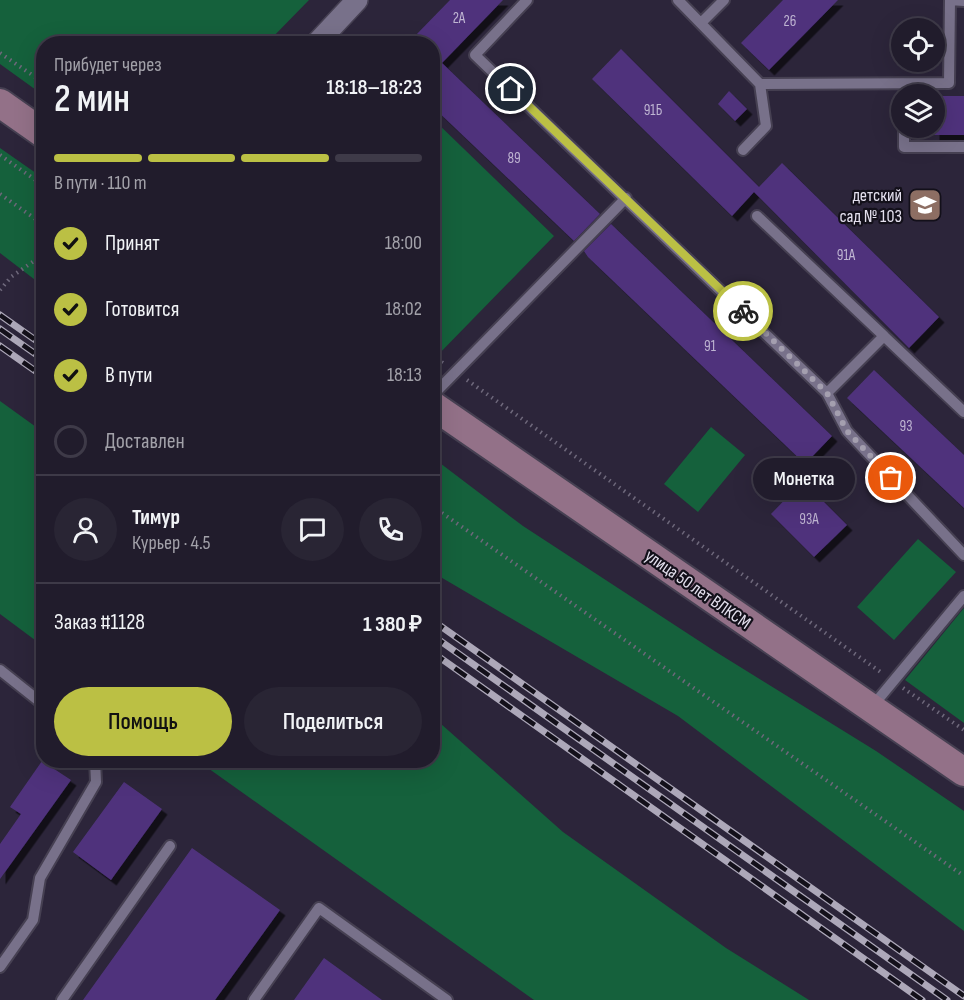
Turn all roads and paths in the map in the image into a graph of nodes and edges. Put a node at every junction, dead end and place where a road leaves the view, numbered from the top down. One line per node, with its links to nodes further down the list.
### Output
1 (357, 0): 7 (street)
2 (527, 0): 21 (lane)
3 (678, 0): 6 (lane)
4 (724, 0): 6 (lane)
5 (964, 1): 11 (lane)
6 (701, 23): 10 (lane)
7 (323, 36)
8 (0, 53): 9 (path)
9 (36, 78)
10 (760, 84): 12 (lane); 17 (lane)
11 (942, 84)
12 (891, 89)
13 (0, 103): 14 (street)
14 (36, 128)
15 (904, 138): 16 (lane)
16 (964, 147)
17 (742, 150)
18 (0, 155): 19 (path)
19 (36, 180)
20 (0, 194): 23 (path)
21 (626, 198): 28 (lane); 30 (lane)
22 (757, 216): 26 (lane)
23 (36, 219)
24 (36, 260): 25 (path)
25 (0, 290)
26 (884, 336): 30 (lane); 32 (lane)
27 (440, 361): 28 (path)
28 (456, 372): 29 (lane); 37 (path)
29 (440, 388)
30 (827, 393): 34 (lane)
31 (440, 411): 39 (street, улица 50 лет ВЛКСМ)
32 (964, 412)
33 (440, 512): 44 (path)
34 (964, 555)
35 (964, 596): 37 (lane)
36 (0, 670): 38 (lane)
37 (893, 681): 39 (lane); 40 (path)
38 (36, 699)
39 (871, 708): 42 (street, улица 50 лет ВЛКСМ)
40 (964, 730)
41 (95, 768): 45 (lane)
42 (964, 772)
43 (170, 846): 46 (lane)
44 (964, 876)
45 (0, 967)
46 (62, 1000)
47 (254, 1000): 48 (lane)
48 (447, 1000)

